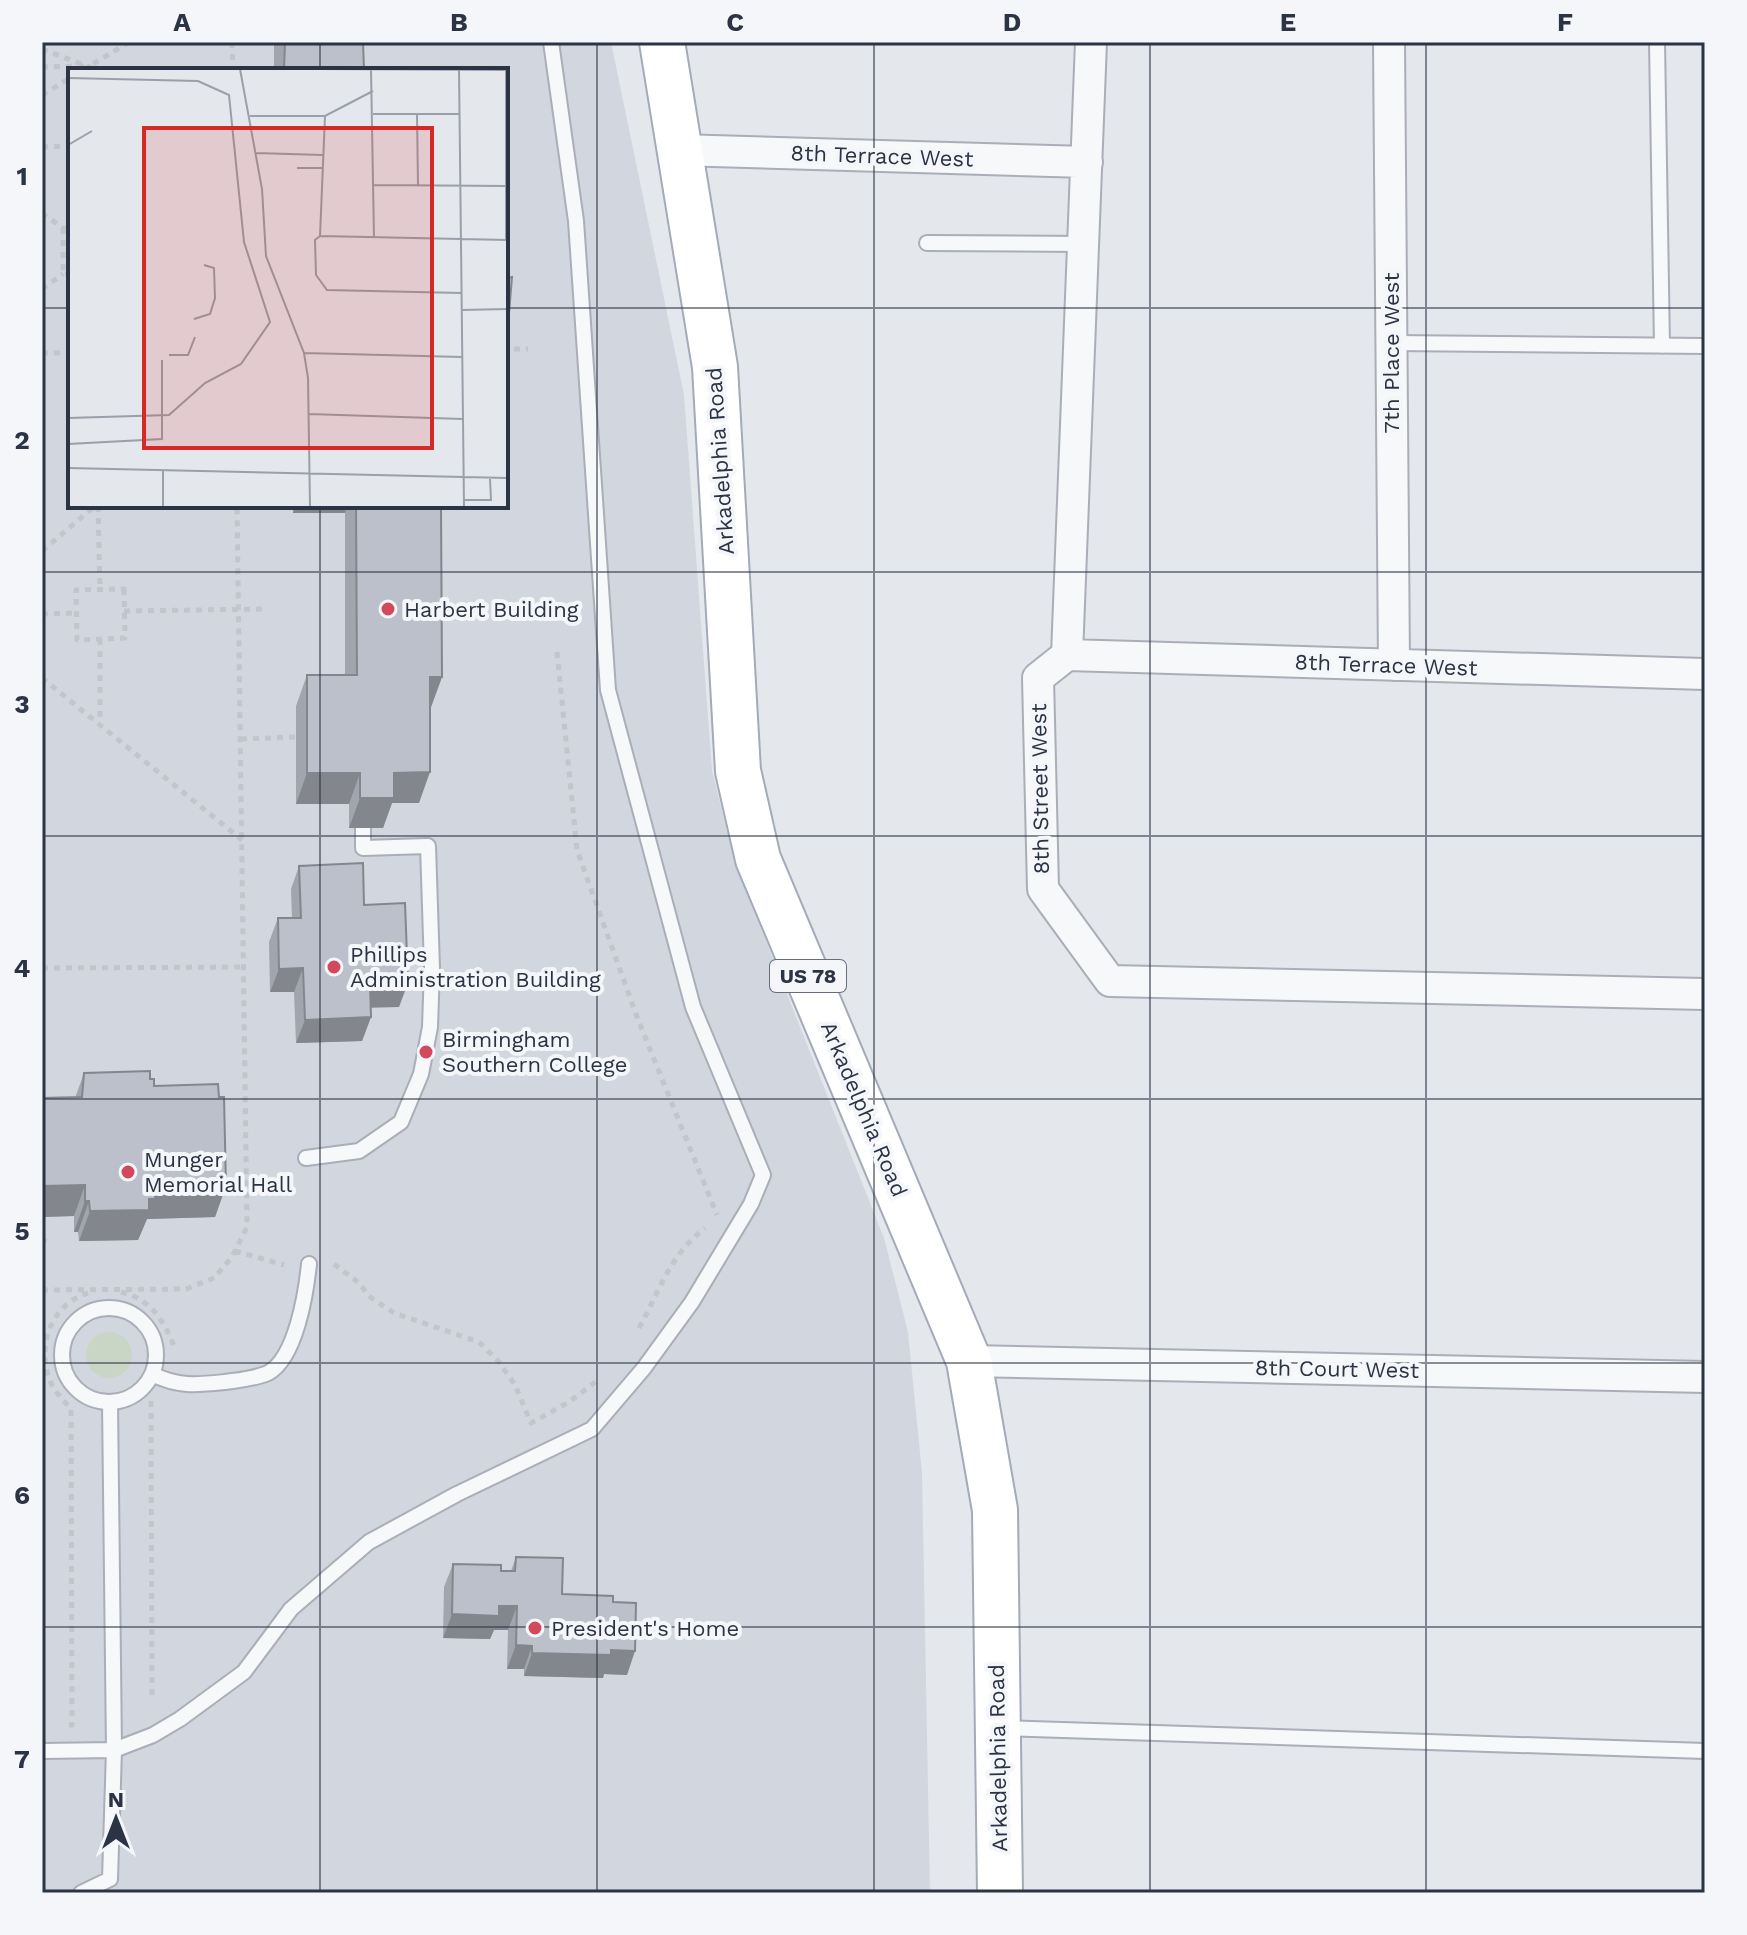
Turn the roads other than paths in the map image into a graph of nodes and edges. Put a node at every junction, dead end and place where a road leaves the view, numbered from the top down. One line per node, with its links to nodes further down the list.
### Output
1 (551, 42): 25 (lane)
2 (662, 42): 6 (main road, Arkadelphia Road / US 78)
3 (1091, 42): 7 (street)
4 (1389, 42): 10 (street, 7th Place West)
5 (1657, 42): 11 (lane)
6 (678, 150): 7 (street, 8th Terrace West); 20 (main road, Arkadelphia Road / US 78)
7 (1087, 162): 9 (street)
8 (927, 243): 9 (lane)
9 (1084, 244): 13 (street)
10 (1391, 343): 11 (lane); 14 (street, 7th Place West)
11 (1662, 346): 12 (lane)
12 (1705, 346)
13 (1067, 655): 14 (street, 8th Terrace West); 17 (street, 8th Street West)
14 (1394, 665): 15 (street, 8th Terrace West)
15 (1705, 674)
16 (363, 828): 18 (lane)
17 (1705, 994)
18 (306, 1158)
19 (309, 1264): 21 (lane)
20 (969, 1361): 22 (street, 8th Court West); 24 (main road, Arkadelphia Road / US 78)
21 (152, 1374): 23 (lane); 23 (lane)
22 (1705, 1377)
23 (110, 1402): 25 (lane)
24 (998, 1728): 27 (lane); 29 (main road, Arkadelphia Road / US 78)
25 (114, 1750): 26 (lane); 28 (lane)
26 (42, 1751)
27 (1705, 1751)
28 (81, 1893)
29 (1000, 1893)

